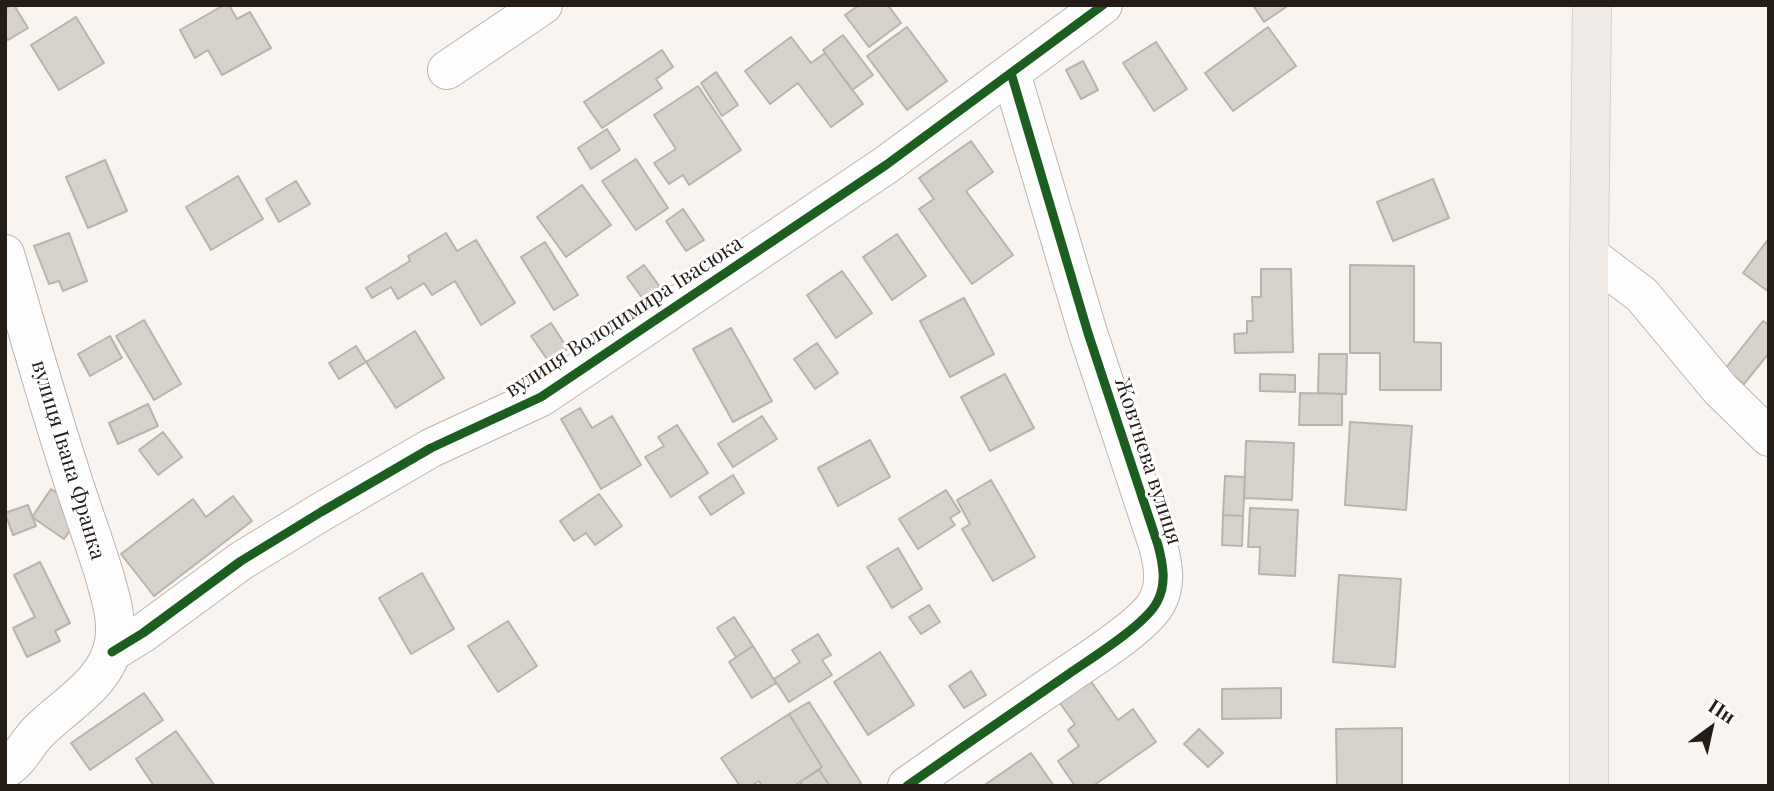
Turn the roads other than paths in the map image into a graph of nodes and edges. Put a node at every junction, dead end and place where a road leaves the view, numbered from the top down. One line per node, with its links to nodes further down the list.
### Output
1 (543, 5): 4 (street)
2 (1102, 5): 5 (street, вулиця Володимира Івасюка)
3 (1592, 5): 7 (main road)
4 (447, 70)
5 (1011, 73): 9 (street, вулиця Володимира Івасюка); 11 (street, Жовтнева вулиця)
6 (5, 254): 9 (street, вулиця Івана Франка)
7 (1589, 255): 8 (street); 12 (main road)
8 (1769, 437)
9 (108, 660): 10 (street, вулиця Володимира Івасюка)
10 (16, 773)
11 (907, 786)
12 (1589, 786)

